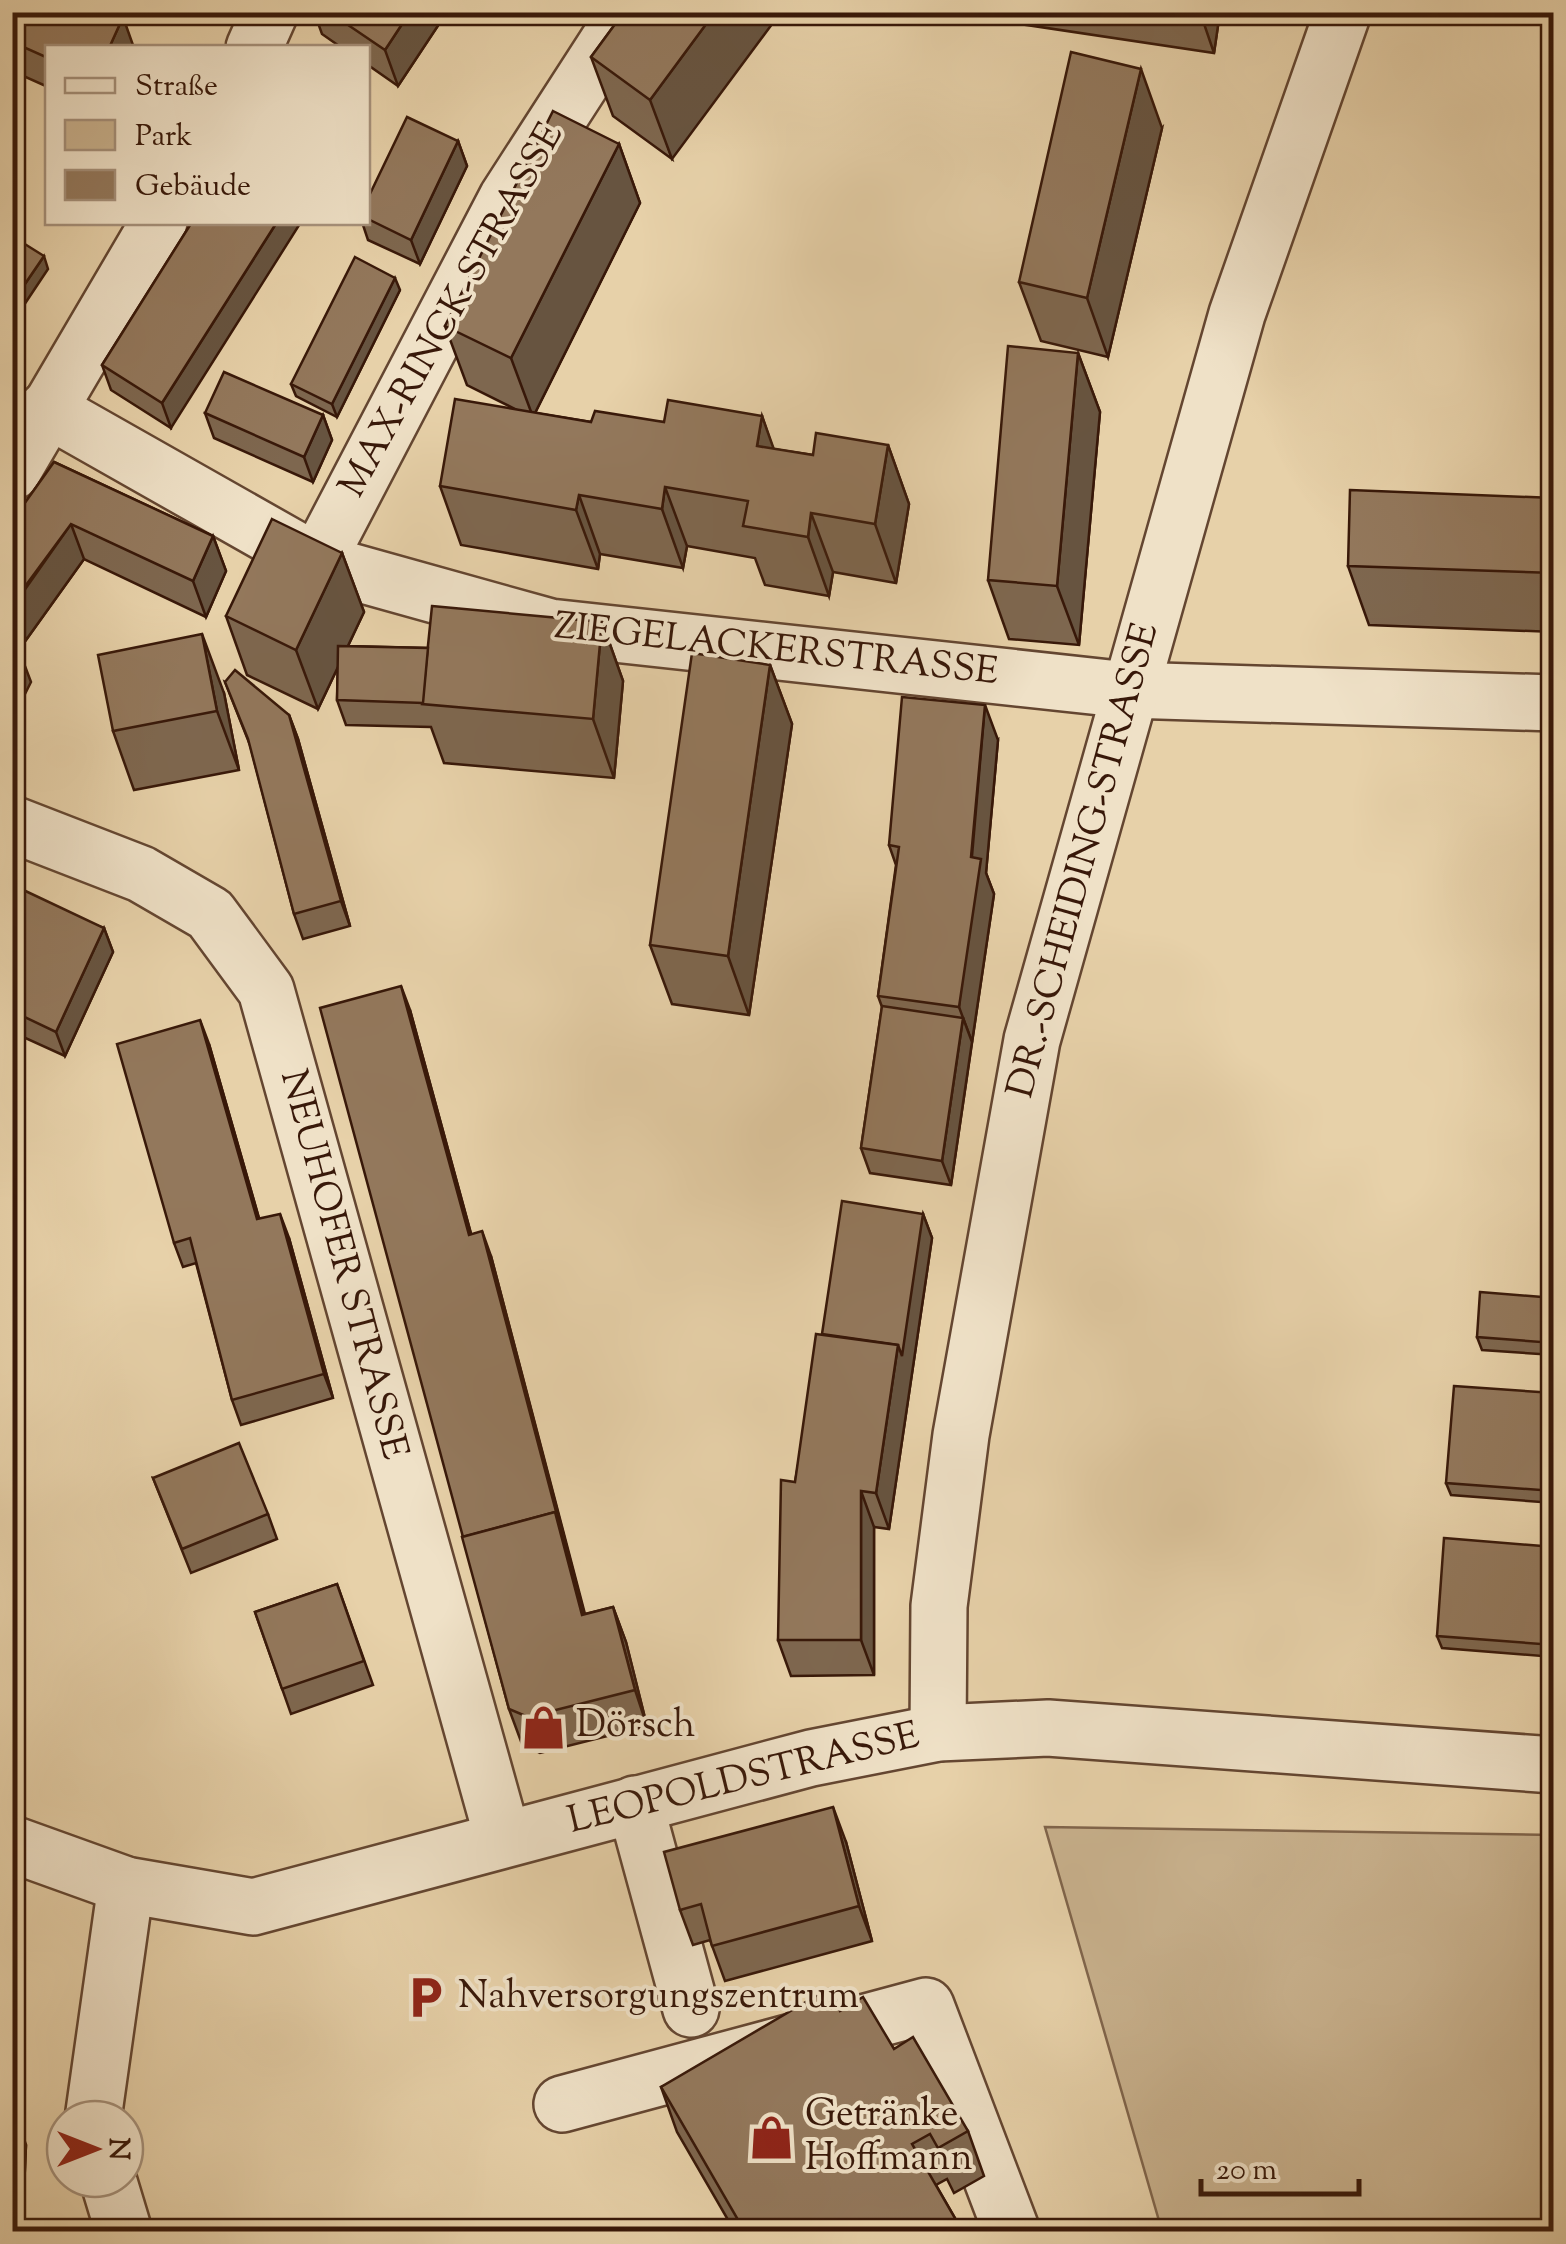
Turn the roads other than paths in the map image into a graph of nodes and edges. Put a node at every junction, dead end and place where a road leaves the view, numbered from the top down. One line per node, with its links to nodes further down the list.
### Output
1 (270, 12): 4 (street)
2 (627, 12): 8 (street, MAX-RINCK-STRASSE)
3 (1343, 12): 9 (street, DR.-SCHEIDING-STRASSE)
4 (255, 45)
5 (157, 225): 6 (street)
6 (47, 409): 7 (street); 8 (street, ZIEGELACKERSTRASSE)
7 (12, 472)
8 (317, 562): 9 (street, ZIEGELACKERSTRASSE)
9 (1128, 690): 10 (street, ZIEGELACKERSTRASSE); 12 (street, DR.-SCHEIDING-STRASSE)
10 (1554, 704)
11 (12, 824): 15 (street, NEUHOFER STRASSE)
12 (938, 1732): 13 (street, LEOPOLDSTRASSE); 14 (street, LEOPOLDSTRASSE)
13 (1554, 1766)
14 (635, 1804): 15 (street, LEOPOLDSTRASSE); 18 (street)
15 (503, 1840): 17 (street, LEOPOLDSTRASSE)
16 (12, 1844): 17 (street, LEOPOLDSTRASSE)
17 (126, 1885): 19 (street)
18 (691, 2009)
19 (95, 2099)
20 (562, 2104): 23 (street)
21 (114, 2199): 22 (street)
22 (124, 2232)
23 (1012, 2232)

